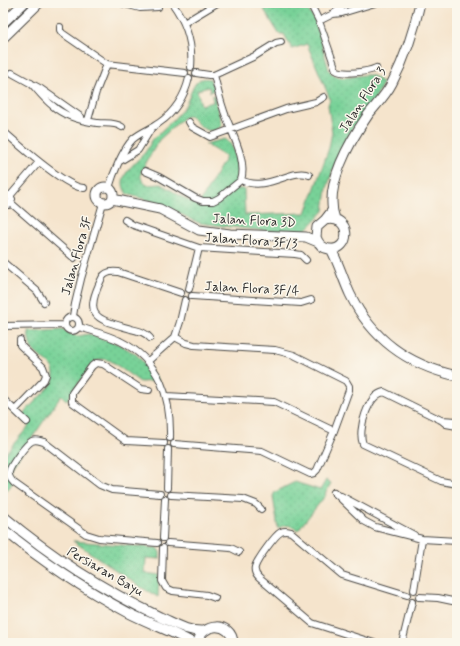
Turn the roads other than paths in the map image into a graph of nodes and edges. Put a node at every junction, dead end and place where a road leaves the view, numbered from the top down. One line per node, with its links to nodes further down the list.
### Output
1 (24, 3): 15 (street)
2 (38, 3): 17 (street)
3 (121, 3): 10 (street)
4 (172, 3): 14 (street)
5 (217, 3): 14 (street)
6 (310, 3): 13 (street)
7 (347, 3): 12 (street)
8 (375, 3): 12 (street)
9 (420, 3): 46 (street, Jalan Flora 3)
10 (129, 4): 11 (street)
11 (158, 8)
12 (333, 14): 13 (street)
13 (319, 21): 21 (street)
14 (184, 22): 20 (street)
15 (3, 23)
16 (60, 27): 19 (street)
17 (3, 38)
18 (281, 42): 25 (street)
19 (107, 64): 22 (street); 28 (street)
20 (191, 67): 22 (street); 23 (street)
21 (376, 68)
22 (185, 72): 26 (street)
23 (196, 72): 25 (street); 26 (street)
24 (12, 73): 28 (street)
25 (214, 74): 32 (street)
26 (189, 78): 30 (street)
27 (324, 97): 32 (street)
28 (88, 120): 31 (street)
29 (189, 122): 32 (street)
30 (154, 126): 34 (street); 34 (street)
31 (122, 127)
32 (230, 130): 38 (street)
33 (3, 131): 35 (street)
34 (120, 161): 40 (street)
35 (39, 162): 39 (street); 41 (street)
36 (145, 172): 38 (street)
37 (309, 174): 38 (street)
38 (240, 180)
39 (84, 188)
40 (109, 188): 42 (street); 43 (street)
41 (6, 196): 44 (street)
42 (112, 199): 43 (street); 49 (street, Jalan Flora 3D)
43 (103, 203): 64 (street, Jalan Flora 3F)
44 (11, 204): 45 (street); 54 (street)
45 (3, 205)
46 (333, 215): 48 (street); 51 (street)
47 (125, 220): 52 (street, Jalan Flora 3F/3)
48 (316, 232): 49 (street, Jalan Flora 3D); 50 (street)
49 (306, 237): 50 (street, Jalan Flora 3D)
50 (318, 242): 53 (street)
51 (341, 246): 53 (street); 56 (street)
52 (199, 248): 55 (street, Jalan Flora 3F/3); 58 (street)
53 (331, 249): 56 (street)
54 (74, 258)
55 (306, 260)
56 (337, 261): 72 (street)
57 (3, 262): 63 (street)
58 (188, 289): 59 (street); 60 (street)
59 (181, 293): 61 (street); 69 (street)
60 (192, 296): 61 (street); 62 (street, Jalan Flora 3F/4)
61 (185, 300): 68 (street)
62 (311, 300)
63 (44, 302)
64 (73, 316): 65 (street); 67 (street)
65 (65, 325): 66 (street); 67 (street)
66 (3, 326)
67 (79, 327): 71 (street)
68 (175, 337): 71 (street); 81 (street)
69 (150, 338)
70 (20, 340): 76 (street)
71 (147, 362): 74 (street)
72 (457, 376)
73 (149, 390): 83 (street)
74 (166, 396): 81 (street); 82 (street)
75 (3, 398): 76 (street)
76 (15, 410): 79 (street)
77 (441, 420): 78 (street); 80 (street); 86 (street)
78 (457, 420)
79 (27, 422)
80 (457, 426)
81 (334, 431): 84 (street)
82 (170, 438): 83 (street); 84 (street)
83 (164, 443): 85 (street)
84 (174, 444): 85 (street)
85 (168, 449): 87 (street)
86 (457, 484)
87 (166, 488): 88 (street); 89 (street)
88 (160, 494): 89 (street); 96 (street)
89 (168, 497): 90 (street); 93 (street)
90 (261, 509)
91 (3, 516): 106 (street, Persiaran Bayu)
92 (3, 529): 107 (street, Persiaran Bayu)
93 (163, 538): 96 (street); 97 (street)
94 (422, 539): 94 (street); 95 (street); 100 (street)
95 (457, 542)
96 (157, 543): 98 (street)
97 (168, 543): 98 (street); 99 (street)
98 (163, 548): 103 (street)
99 (239, 552)
100 (414, 590): 101 (street); 102 (street)
101 (407, 595): 104 (street); 110 (street)
102 (419, 597): 104 (street); 105 (street)
103 (215, 598)
104 (412, 602): 111 (street)
105 (457, 602)
106 (203, 631): 108 (street); 109 (street)
107 (193, 643)
108 (198, 643)
109 (234, 643)
110 (374, 643)
111 (402, 643)

